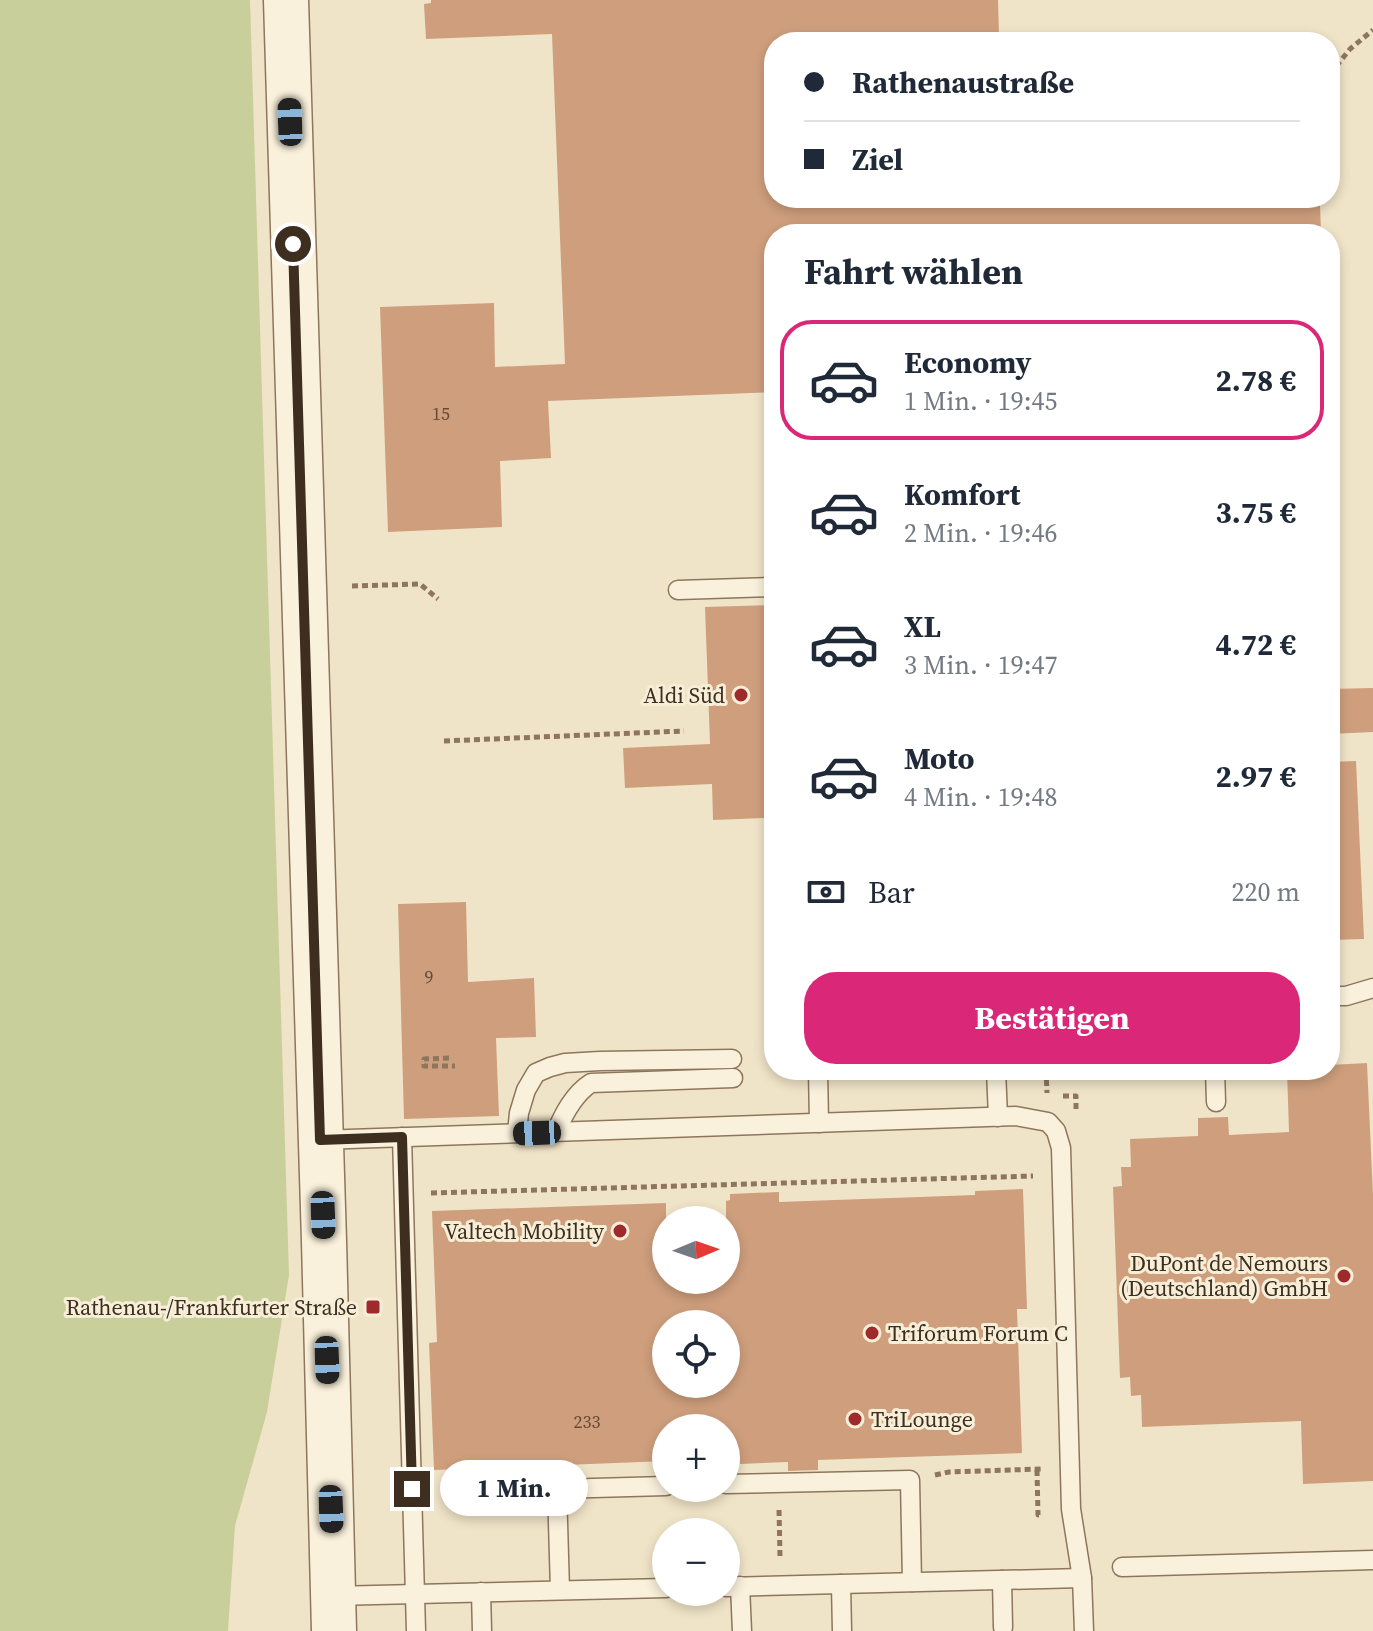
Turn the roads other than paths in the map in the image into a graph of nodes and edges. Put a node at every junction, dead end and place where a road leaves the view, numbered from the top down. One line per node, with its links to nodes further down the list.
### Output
1 (286, 0): 17 (street)
2 (764, 587): 3 (lane)
3 (678, 590)
4 (1373, 988): 5 (lane)
5 (1340, 996)
6 (732, 1059): 15 (lane)
7 (733, 1078): 14 (lane)
8 (818, 1080): 13 (lane)
9 (996, 1080): 12 (lane)
10 (1215, 1080): 11 (lane)
11 (1216, 1102)
12 (998, 1117): 13 (lane); 22 (lane)
13 (819, 1123): 14 (lane)
14 (556, 1132): 15 (lane)
15 (517, 1133): 16 (lane)
16 (402, 1137): 17 (lane); 30 (lane)
17 (320, 1140): 32 (street)
18 (740, 1484): 24 (lane)
19 (652, 1486): 28 (lane)
20 (1373, 1560): 21 (lane)
21 (1122, 1567)
22 (1082, 1578): 23 (lane); 38 (lane)
23 (1002, 1580): 24 (lane); 33 (lane)
24 (912, 1582): 25 (lane)
25 (841, 1584): 26 (lane); 37 (lane)
26 (740, 1586)
27 (652, 1588): 28 (lane)
28 (560, 1590): 29 (lane)
29 (481, 1592): 30 (lane); 35 (lane)
30 (415, 1594): 32 (lane); 34 (lane)
31 (737, 1606): 36 (lane)
32 (332, 1615)
33 (1003, 1627)
34 (416, 1631)
35 (482, 1631)
36 (742, 1631)
37 (842, 1631)
38 (1084, 1631)

